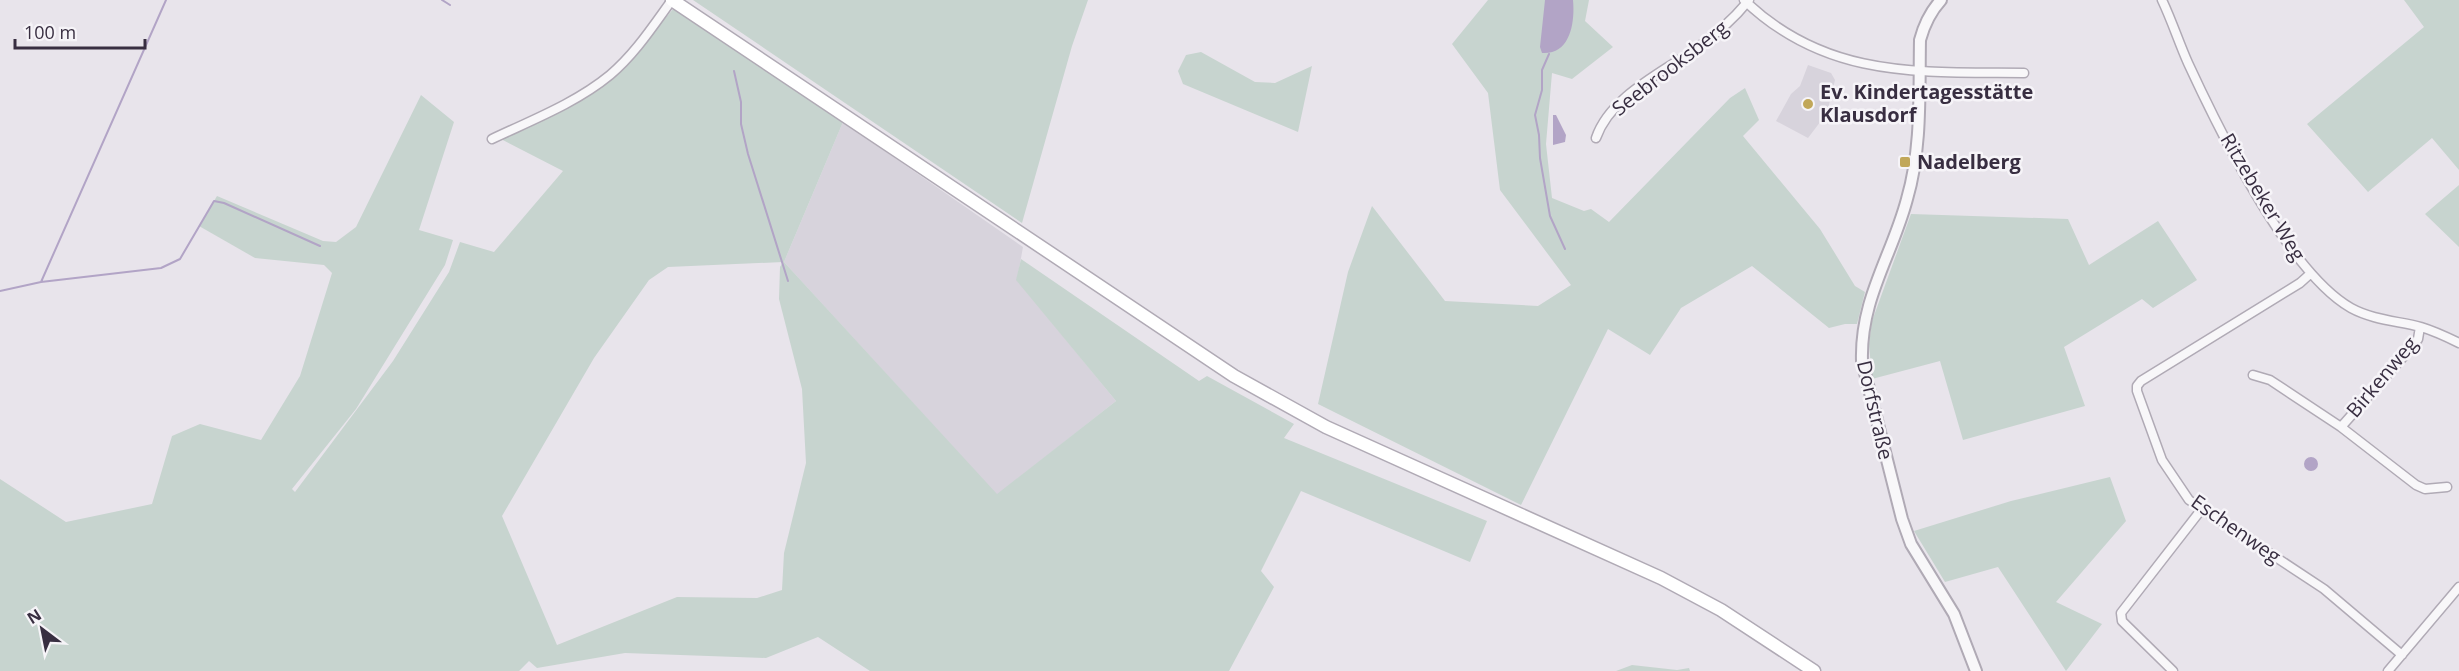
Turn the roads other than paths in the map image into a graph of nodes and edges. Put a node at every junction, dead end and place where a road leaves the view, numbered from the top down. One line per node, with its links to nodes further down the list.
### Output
1 (672, 0): 8 (street); 18 (main road)
2 (1941, 0): 5 (street, Dorfstraße)
3 (2162, 0): 9 (street, Ritzebeker Weg)
4 (1747, 1): 5 (street); 7 (street, Seebrooksberg)
5 (1919, 72): 6 (street); 19 (street, Dorfstraße)
6 (2024, 73)
7 (1596, 138)
8 (492, 139)
9 (2310, 274): 10 (street, Ritzebeker Weg); 15 (street, Eschenweg)
10 (2420, 327): 11 (street, Ritzebeker Weg); 13 (street, Birkenweg)
11 (2459, 343)
12 (2253, 375): 13 (street, Birkenweg)
13 (2341, 427): 14 (street, Birkenweg)
14 (2447, 487)
15 (2201, 510): 17 (street, Eschenweg); 20 (street)
16 (2459, 587): 17 (street)
17 (2402, 655): 21 (street)
18 (1814, 671)
19 (1976, 671)
20 (2173, 671)
21 (2388, 671)

